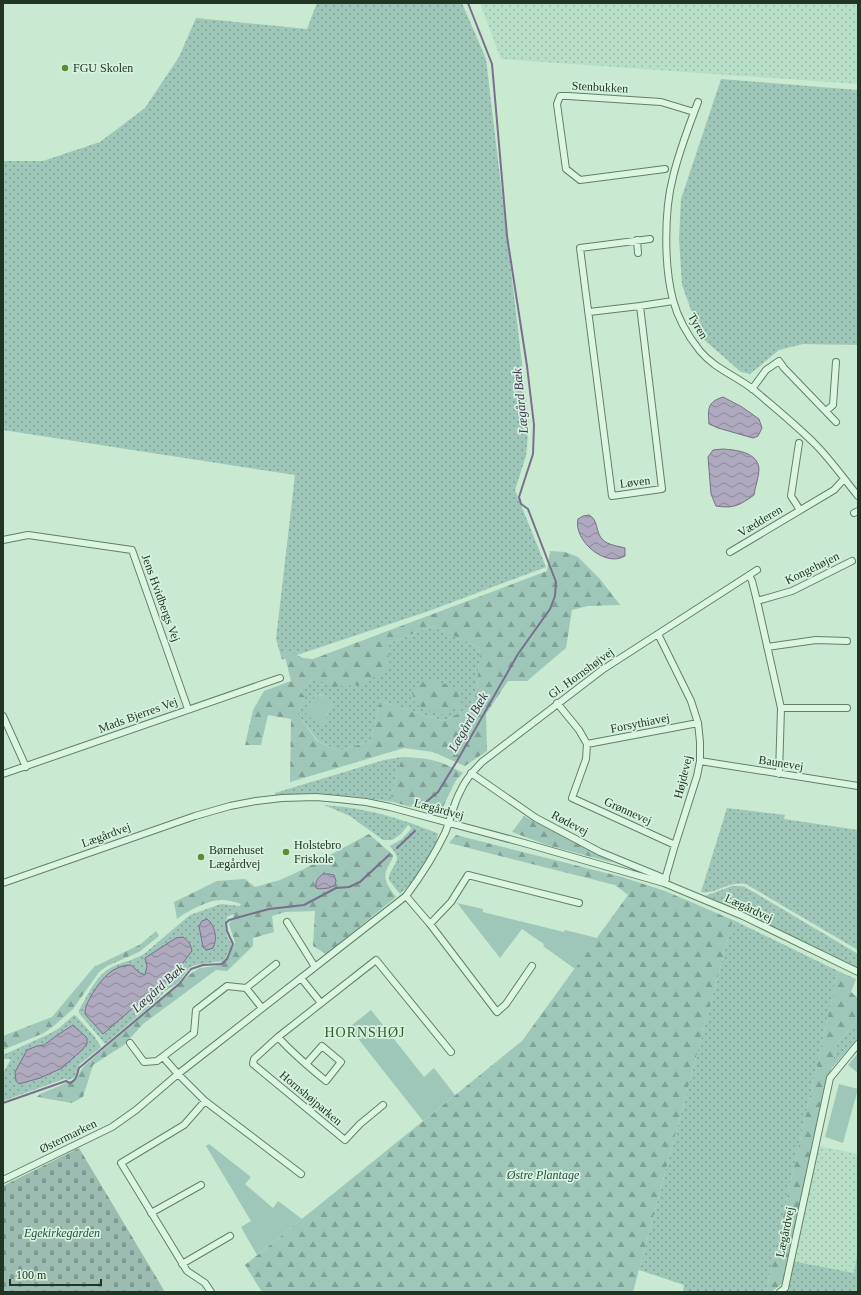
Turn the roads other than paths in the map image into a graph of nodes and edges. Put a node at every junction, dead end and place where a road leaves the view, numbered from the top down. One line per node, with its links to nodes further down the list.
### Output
1 (698, 102): 2 (street, Tyren)
2 (694, 112): 3 (street, Stenbukken); 7 (street, Tyren)
3 (665, 169)
4 (650, 239): 5 (street, Løven)
5 (637, 240): 6 (street); 9 (street, Løven)
6 (638, 253)
7 (673, 300): 8 (street); 11 (street, Tyren)
8 (640, 306): 9 (street); 9 (street, Løven)
9 (589, 312)
10 (836, 362): 12 (street)
11 (752, 389): 12 (street); 15 (street, Tyren)
12 (826, 411): 13 (street)
13 (836, 422)
14 (799, 443): 17 (street, Vædderen)
15 (844, 479): 16 (street, Tyren); 17 (street, Vædderen)
16 (858, 496)
17 (800, 510): 19 (street, Vædderen)
18 (3, 540): 31 (street, Jens Hvidbergs Vej)
19 (730, 552)
20 (852, 561): 23 (street, Kongehøjen)
21 (757, 570): 22 (street, Gl. Hornshøjvej)
22 (749, 575): 23 (street); 24 (street, Gl. Hornshøjvej)
23 (757, 601): 26 (street)
24 (658, 634): 28 (street, Gl. Hornshøjvej); 33 (street, Højdevej)
25 (847, 641): 26 (street)
26 (767, 647): 29 (street)
27 (280, 678): 31 (street, Mads Bjerres Vej)
28 (557, 704): 34 (street); 37 (street, Gl. Hornshøjvej)
29 (781, 708): 30 (street); 39 (street)
30 (847, 708)
31 (188, 709): 36 (street, Mads Bjerres Vej)
32 (3, 716): 36 (street)
33 (698, 724): 34 (street, Forsythiavej); 35 (street, Højdevej)
34 (587, 744): 42 (street, Grønnevej)
35 (700, 761): 39 (street, Baunevej); 42 (street, Højdevej)
36 (26, 767): 38 (street, Mads Bjerres Vej)
37 (471, 773): 41 (street, Gl. Hornshøjvej); 43 (street, Rødevej)
38 (3, 774)
39 (779, 774): 40 (street, Baunevej)
40 (858, 786)
41 (448, 823): 43 (street, Lægårdvej); 44 (street, Lægårdvej); 45 (street)
42 (675, 844): 43 (street, Højdevej)
43 (665, 881): 52 (street, Lægårdvej)
44 (3, 883)
45 (406, 896): 48 (street); 51 (street)
46 (579, 903): 48 (street)
47 (287, 922): 51 (street)
48 (430, 924): 50 (street)
49 (276, 964): 54 (street)
50 (532, 966)
51 (316, 967): 53 (street)
52 (858, 972)
53 (301, 978): 55 (street); 56 (street)
54 (246, 988): 56 (street); 61 (street)
55 (321, 1003): 57 (street, Hornshøjparken); 60 (street, Hornshøjparken)
56 (262, 1008): 63 (street)
57 (278, 1037): 62 (street, Hornshøjparken); 65 (street, Hornshøjparken)
58 (130, 1043): 61 (street)
59 (858, 1044): 73 (street, Lægårdvej)
60 (450, 1052)
61 (163, 1057): 63 (street)
62 (306, 1064): 62 (street, Hornshøjparken)
63 (178, 1074): 64 (street); 67 (street, Østermarken)
64 (205, 1101): 66 (street); 69 (street)
65 (383, 1105)
66 (301, 1174)
67 (3, 1180)
68 (201, 1185): 69 (street)
69 (151, 1213): 71 (street)
70 (230, 1236): 71 (street)
71 (182, 1264): 72 (street)
72 (211, 1292)
73 (780, 1292)

